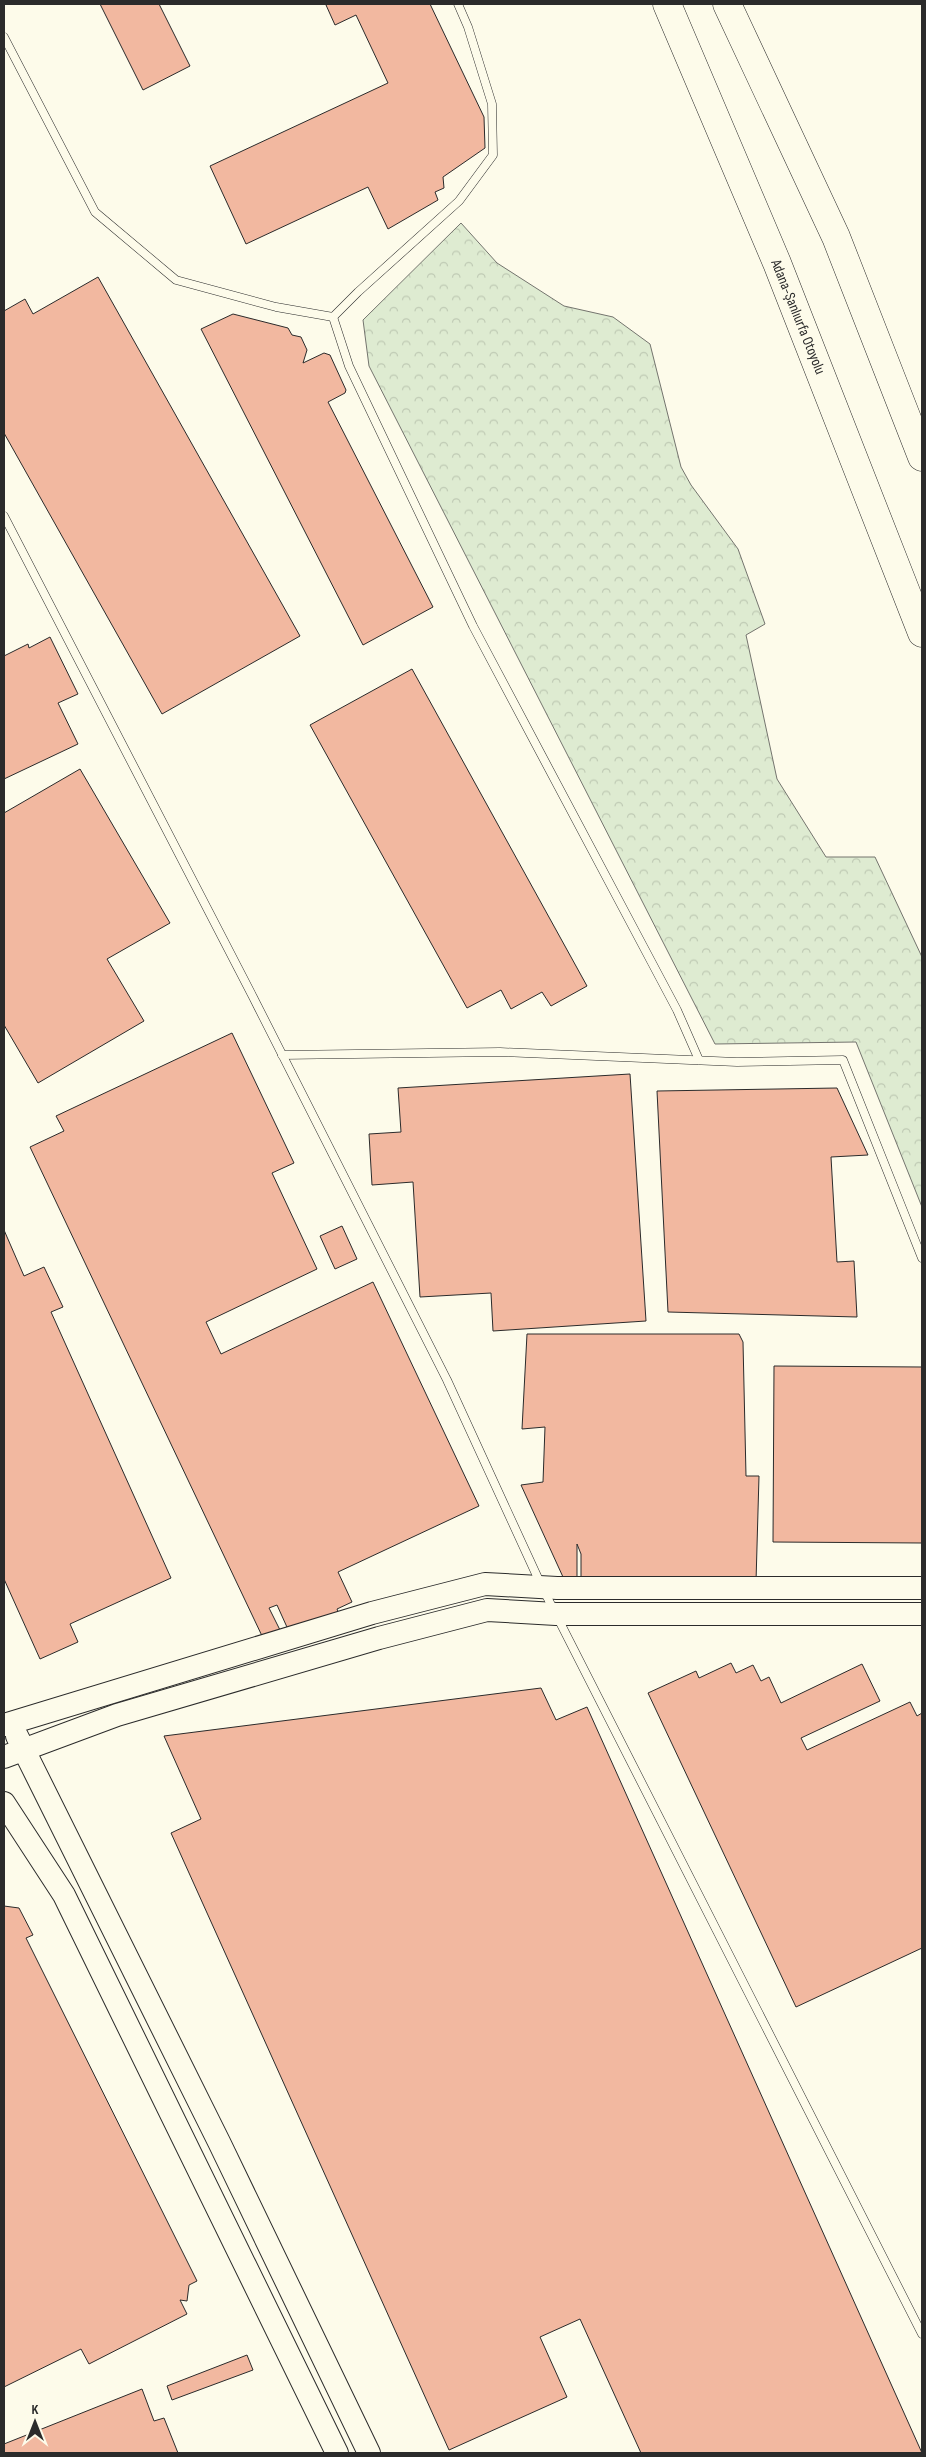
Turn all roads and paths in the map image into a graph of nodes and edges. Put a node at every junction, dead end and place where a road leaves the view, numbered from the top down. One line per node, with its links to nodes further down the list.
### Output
1 (458, 4): 5 (lane)
2 (667, 4): 8 (highway, Adana-Şanlıurfa Otoyolu)
3 (727, 4): 6 (highway)
4 (4, 37): 5 (lane)
5 (333, 318): 10 (lane)
6 (922, 457)
7 (4, 516): 9 (lane)
8 (922, 633)
9 (282, 1055): 10 (lane); 12 (lane)
10 (700, 1060): 11 (lane)
11 (922, 1258)
12 (542, 1587): 13 (street); 14 (lane); 16 (street)
13 (922, 1588)
14 (556, 1614): 15 (street); 17 (street); 19 (lane)
15 (922, 1614)
16 (6, 1720): 17 (street)
17 (14, 1753): 21 (street)
18 (4, 1803): 20 (street)
19 (922, 2334)
20 (337, 2453)
21 (370, 2453)

